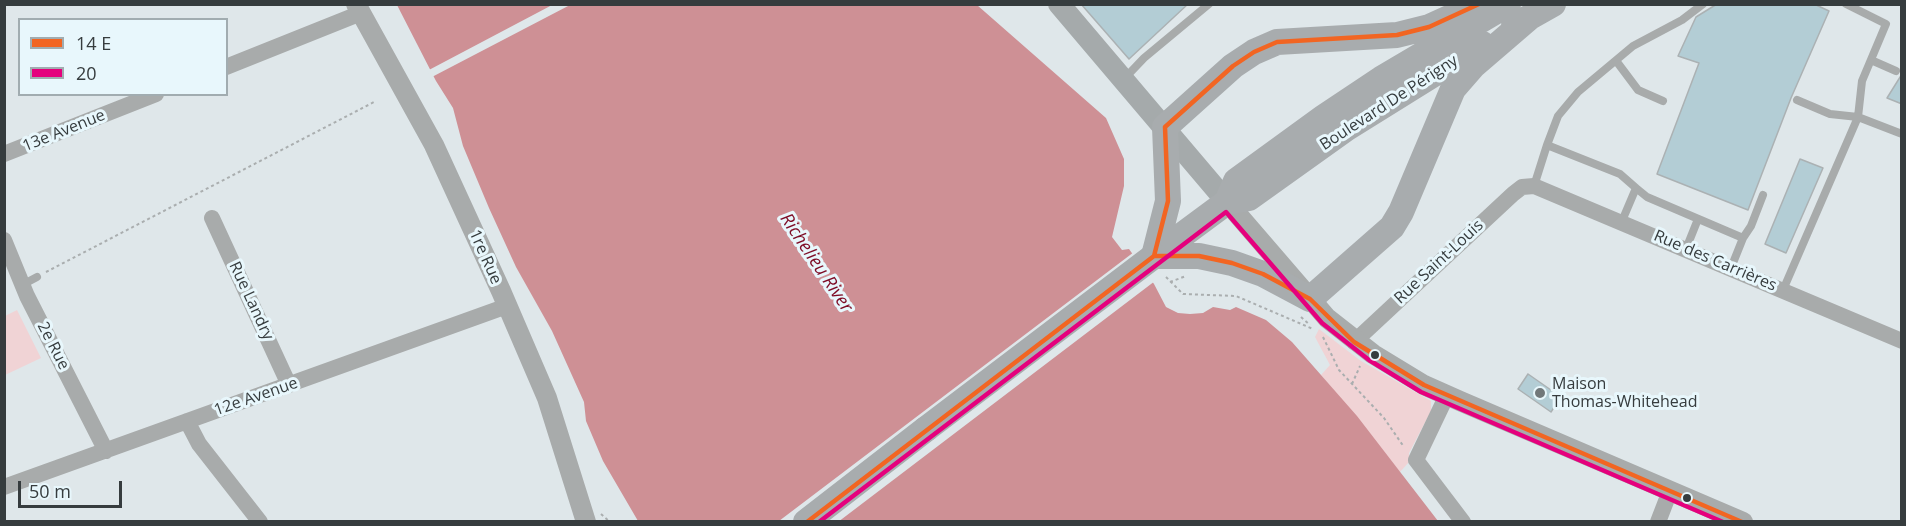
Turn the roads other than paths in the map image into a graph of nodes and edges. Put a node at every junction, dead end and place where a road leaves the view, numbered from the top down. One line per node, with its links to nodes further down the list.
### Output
1 (1059, 4): 14 (main road)
2 (1209, 4): 14 (lane)
3 (1480, 4): 19 (main road)
4 (1508, 4): 26 (main road, Boulevard De Périgny)
5 (1553, 4): 9 (main road, Boulevard De Périgny)
6 (1703, 4): 11 (lane)
7 (1846, 4): 10 (lane)
8 (359, 9): 12 (street); 37 (street, 1re Rue)
9 (1530, 18): 26 (main road, Boulevard De Périgny); 36 (main road)
10 (1871, 60): 13 (lane); 18 (lane)
11 (1617, 62): 17 (lane); 21 (lane)
12 (228, 66)
13 (1896, 71)
14 (1124, 79): 19 (main road)
15 (151, 96): 22 (street, 13e Avenue)
16 (1797, 100): 18 (lane)
17 (1663, 101)
18 (1858, 117): 20 (lane); 35 (lane)
19 (1165, 127): 26 (main road); 33 (main road)
20 (1902, 134)
21 (1547, 145): 23 (lane); 24 (lane)
22 (4, 154)
23 (1530, 186): 29 (street, Rue des Carrières); 39 (street, Rue Saint-Louis)
24 (1636, 188): 28 (lane); 29 (lane)
25 (1763, 195): 30 (lane)
26 (1227, 202): 33 (main road, Boulevard De Périgny); 36 (street)
27 (212, 218): 40 (street, Rue Landry)
28 (1698, 219): 30 (lane); 32 (lane)
29 (1622, 221): 32 (street, Rue des Carrières)
30 (1743, 238): 34 (lane)
31 (4, 240): 43 (street, 2e Rue)
32 (1686, 249): 34 (street, Rue des Carrières)
33 (1159, 265): 36 (main road); 48 (main road, Boulevard De Périgny, bridge)
34 (1731, 268): 35 (street, Rue des Carrières)
35 (1783, 290): 38 (street, Rue des Carrières)
36 (1310, 299): 39 (street)
37 (507, 306): 40 (street, 12e Avenue); 46 (street, 1re Rue)
38 (1902, 341)
39 (1354, 342): 41 (street)
40 (289, 385): 42 (street, 12e Avenue)
41 (1447, 395): 45 (street); 49 (street)
42 (187, 421): 43 (street, 12e Avenue); 47 (street)
43 (106, 451): 44 (street, 12e Avenue)
44 (4, 487)
45 (1670, 491): 50 (street); 51 (street)
46 (592, 517)
47 (260, 522)
48 (806, 522)
49 (1463, 522)
50 (1658, 522)
51 (1743, 522)

